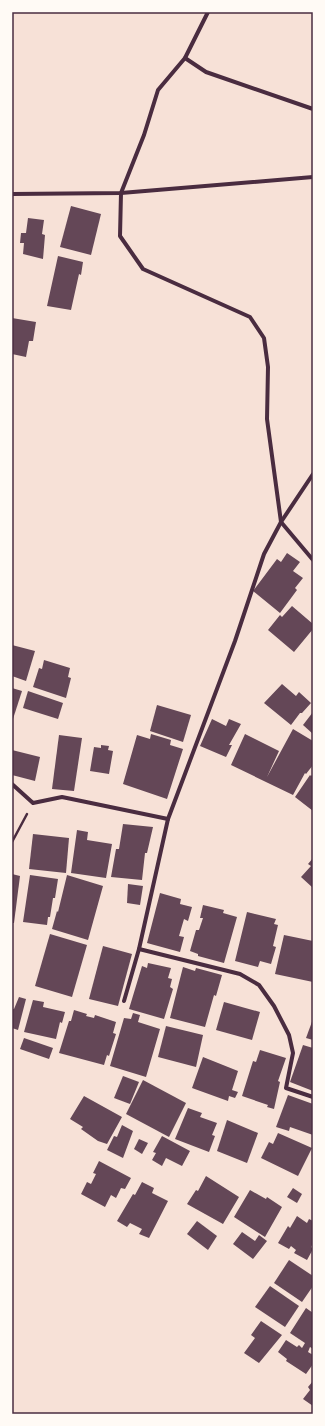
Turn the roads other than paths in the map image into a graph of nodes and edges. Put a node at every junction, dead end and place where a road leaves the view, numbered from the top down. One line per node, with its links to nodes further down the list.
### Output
1 (208, 12): 2 (street)
2 (185, 58): 3 (street); 5 (street)
3 (313, 109)
4 (313, 177): 5 (street)
5 (121, 193): 6 (street); 8 (street)
6 (12, 194)
7 (313, 474): 8 (street)
8 (281, 522): 9 (street); 11 (street)
9 (313, 560)
10 (12, 784): 11 (street)
11 (168, 819): 12 (street)
12 (139, 949): 13 (street); 14 (street)
13 (124, 1001)
14 (313, 1097)

